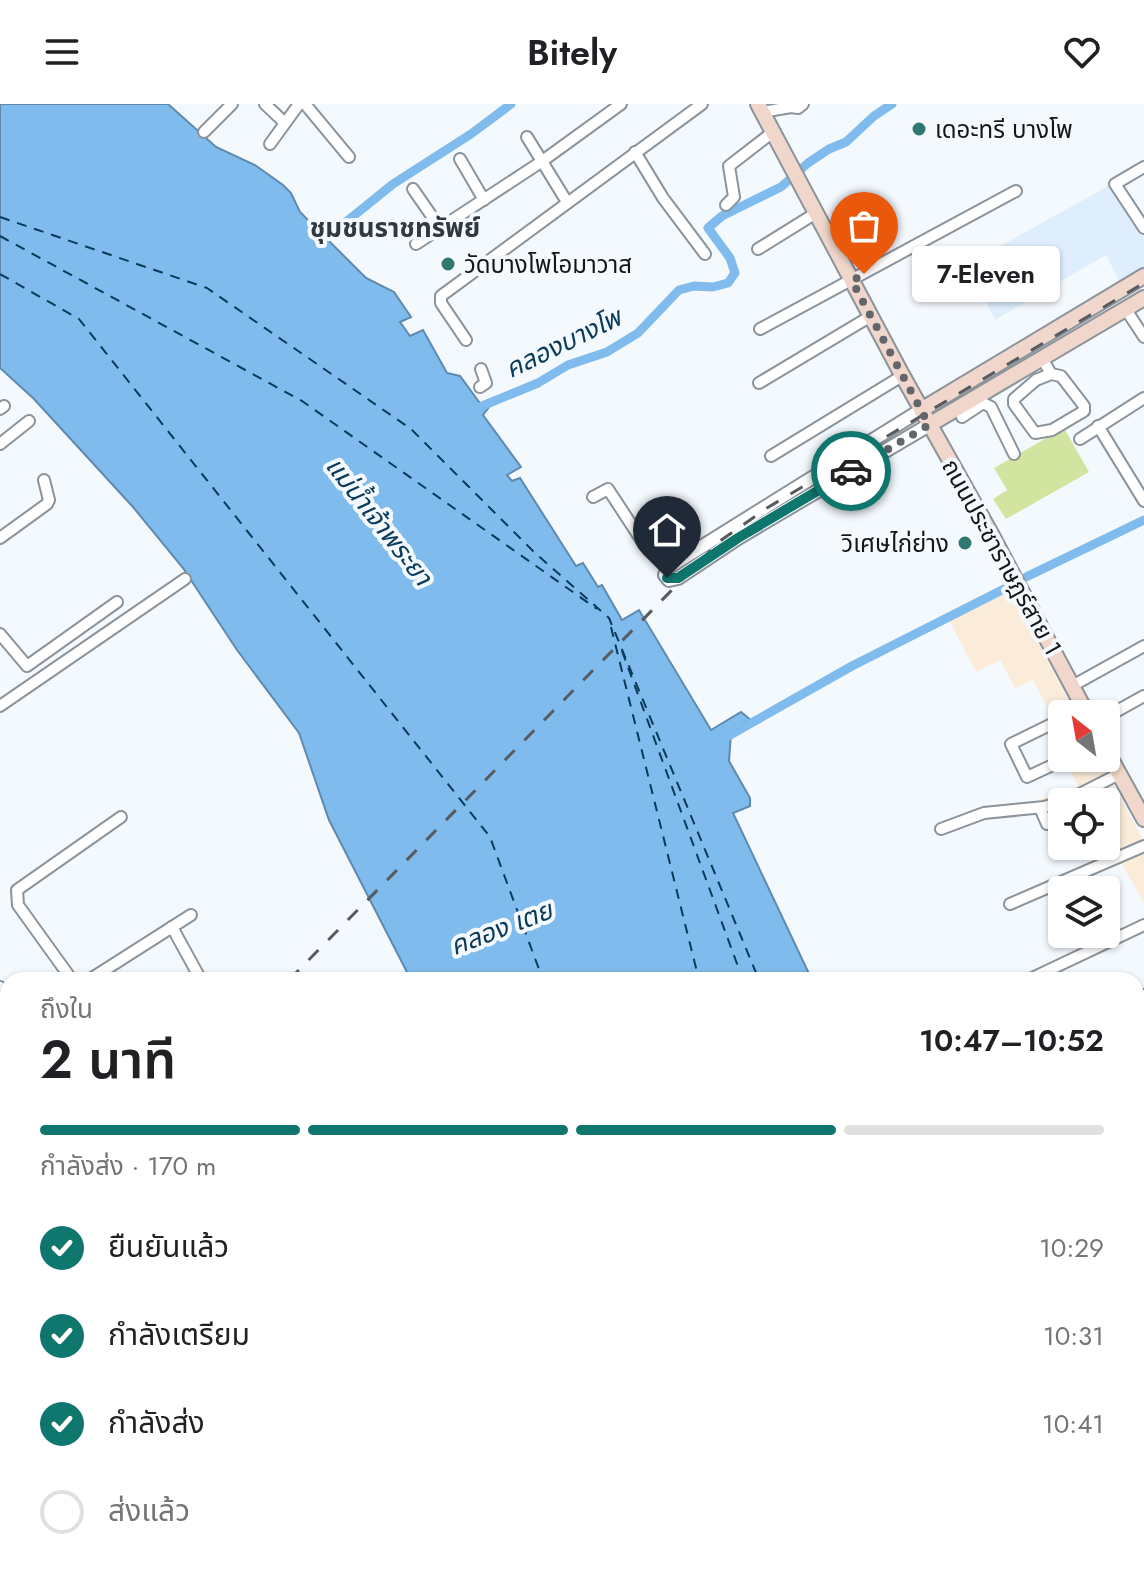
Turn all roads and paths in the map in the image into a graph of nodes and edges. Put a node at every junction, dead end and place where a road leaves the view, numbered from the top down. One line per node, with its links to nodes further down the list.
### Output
1 (232, 104): 10 (street)
2 (265, 104): 9 (street)
3 (299, 104): 9 (street)
4 (305, 104): 15 (street)
5 (702, 104): 14 (street)
6 (803, 104): 8 (street)
7 (619, 105): 17 (street)
8 (760, 108): 11 (main road, ถนนประชาราษฎร์สาย 1)
9 (285, 123): 13 (street)
10 (204, 132)
11 (773, 132): 23 (street); 24 (main road, ถนนประชาราษฎร์สาย 1)
12 (527, 137): 17 (street)
13 (270, 144)
14 (635, 152): 22 (street); 29 (street)
15 (349, 157)
16 (460, 159): 21 (street)
17 (544, 160): 21 (street); 22 (street)
18 (1144, 167): 26 (street)
19 (413, 189): 25 (street)
20 (1016, 191): 31 (street)
21 (484, 200): 25 (street)
22 (567, 202): 37 (street)
23 (726, 205)
24 (816, 213): 28 (street); 31 (main road, ถนนประชาราษฎร์สาย 1)
25 (440, 228): 27 (street)
26 (1144, 228)
27 (416, 244)
28 (758, 249)
29 (705, 254)
30 (1144, 276): 46 (main road)
31 (852, 281): 34 (main road, ถนนประชาราษฎร์สาย 1); 35 (street)
32 (1144, 298): 33 (main road)
33 (1125, 308): 36 (street); 38 (main road)
34 (871, 316): 41 (main road, ถนนประชาราษฎร์สาย 1); 42 (street)
35 (760, 329)
36 (1144, 337)
37 (466, 340)
38 (1042, 358): 40 (street); 45 (main road)
39 (481, 369): 43 (street)
40 (1051, 374): 40 (street)
41 (902, 376): 46 (main road, ถนนประชาราษฎร์สาย 1); 54 (street)
42 (759, 383)
43 (480, 387)
44 (1144, 398): 50 (street)
45 (980, 400): 47 (street); 49 (main road); 53 (street)
46 (921, 410): 49 (main road, ถนนประชาราษฎร์สาย 1); 59 (street)
47 (962, 417)
48 (29, 421): 52 (street)
49 (929, 425): 59 (street); 64 (main road, ถนนประชาราษฎร์สาย 1)
50 (1098, 426): 51 (street); 57 (street)
51 (1080, 439)
52 (0, 444)
53 (1014, 454)
54 (771, 456)
55 (44, 480): 58 (street)
56 (593, 497): 59 (street)
57 (1144, 501)
58 (0, 538)
59 (668, 568)
60 (185, 579): 67 (street)
61 (117, 602): 62 (street)
62 (0, 635)
63 (1144, 646): 64 (street)
64 (1072, 686): 66 (main road, ถนนประชาราษฎร์สาย 1)
65 (1144, 696): 68 (street)
66 (1077, 700)
67 (0, 706)
68 (1120, 709)
69 (1048, 726): 70 (street)
70 (1048, 767)
71 (1119, 774): 72 (street); 74 (main road)
72 (1040, 808): 75 (street); 76 (street)
73 (121, 817): 82 (street)
74 (1144, 819)
75 (1047, 824)
76 (941, 829)
77 (1144, 846): 78 (street)
78 (1010, 904)
79 (191, 915): 81 (street)
80 (1144, 925): 85 (street)
81 (172, 927): 83 (street); 84 (street)
82 (66, 972)
83 (102, 972)
84 (197, 972)
85 (1045, 972)

